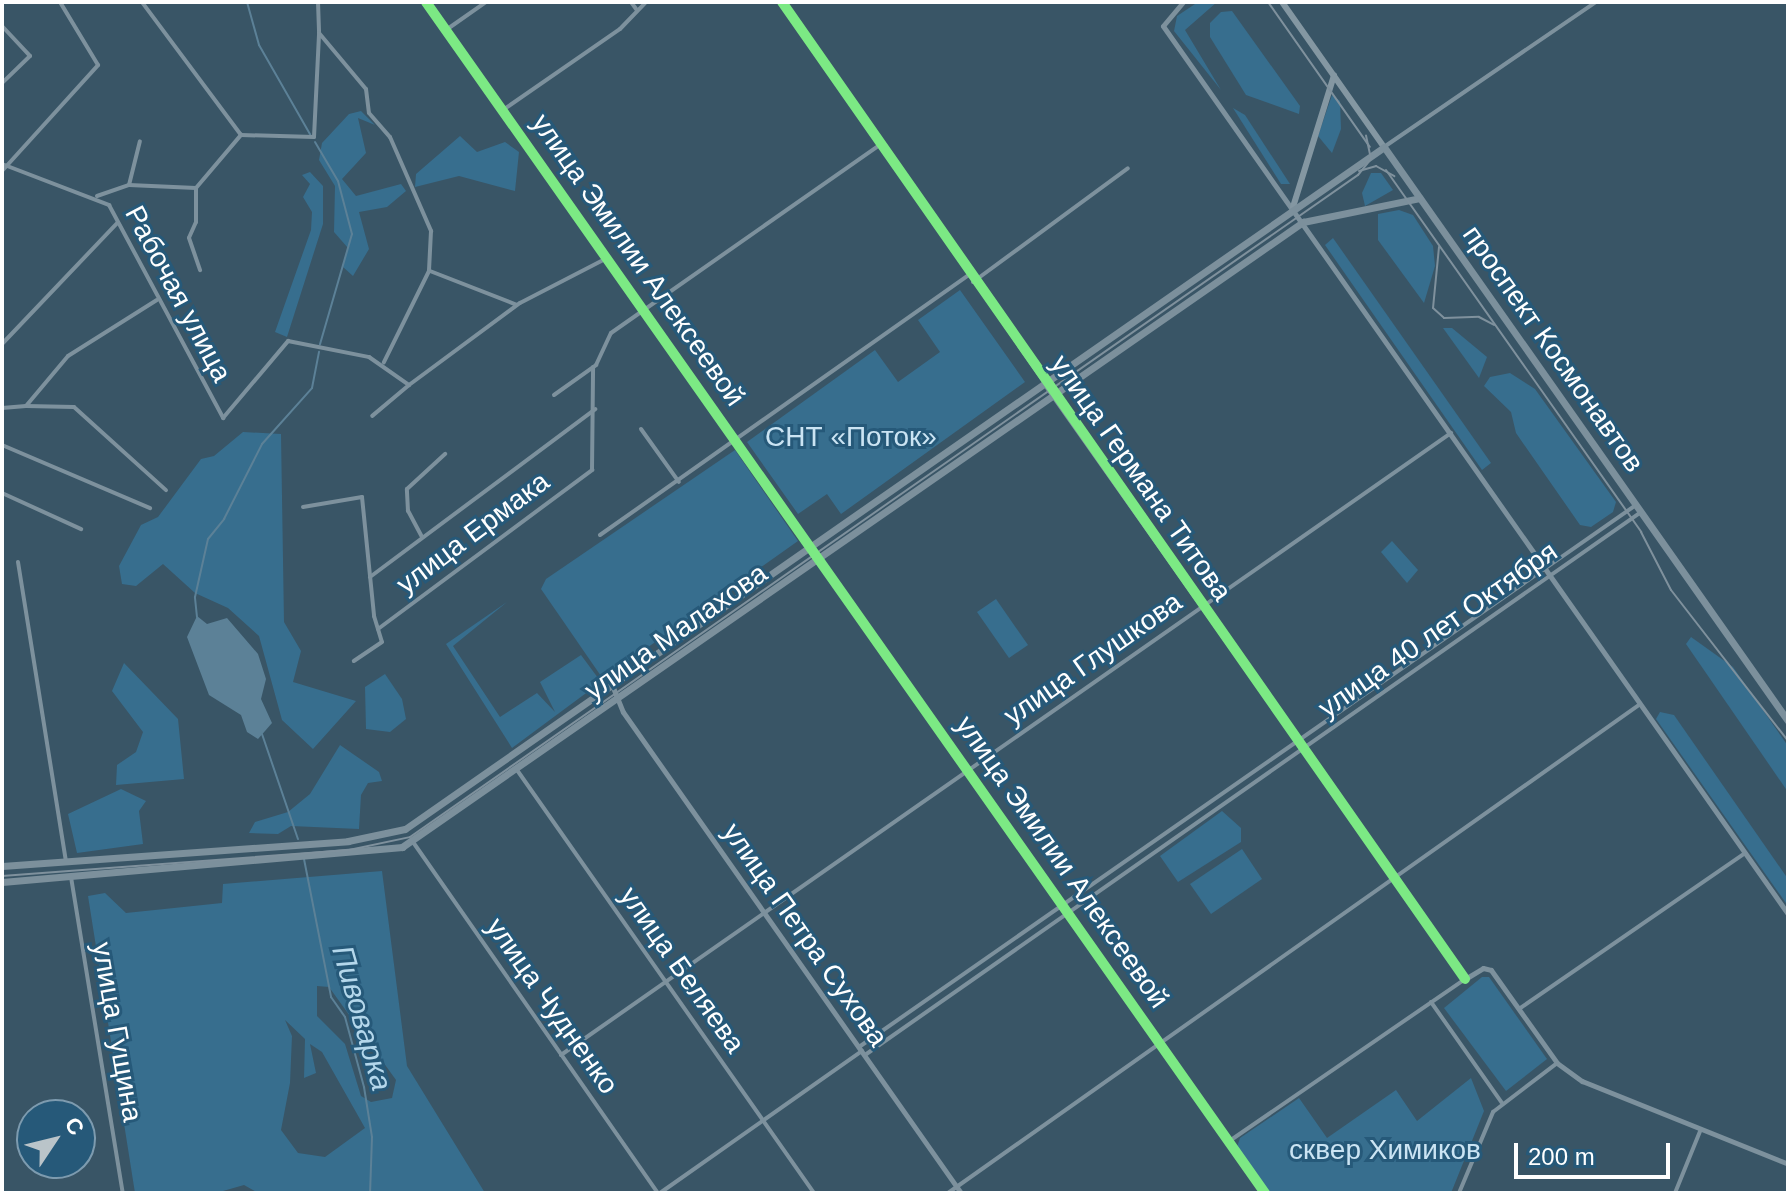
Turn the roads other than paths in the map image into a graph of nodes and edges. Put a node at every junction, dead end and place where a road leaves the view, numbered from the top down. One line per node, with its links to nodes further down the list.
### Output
1 (60, 2): 23 (street)
2 (142, 2): 19 (street)
3 (318, 2): 15 (street)
4 (426, 2): 14 (street, улица Эмилии Алексеевой)
5 (486, 2): 14 (street)
6 (631, 2): 12 (street)
7 (646, 2): 12 (street)
8 (782, 2): 21 (street, улица Германа Титова)
9 (1183, 2): 30 (street)
10 (1282, 2): 16 (main road, проспект Космонавтов)
11 (1596, 2): 22 (street)
12 (636, 9): 18 (street)
13 (2, 26): 17 (street)
14 (446, 30): 18 (street, улица Эмилии Алексеевой)
15 (319, 33): 19 (street); 35 (street)
16 (1334, 75): 22 (main road, проспект Космонавтов); 30 (main road)
17 (2, 83)
18 (503, 110): 33 (street, улица Эмилии Алексеевой)
19 (241, 135): 27 (street)
20 (140, 141): 26 (street)
21 (878, 146): 36 (street, улица Германа Титова); 40 (street)
22 (1384, 147): 29 (main road, проспект Космонавтов); 30 (main road, улица Малахова)
23 (5, 165): 25 (street); 28 (street, Рабочая улица)
24 (1128, 168): 37 (street)
25 (2, 171)
26 (129, 185): 27 (street); 28 (street)
27 (196, 188): 34 (street)
28 (95, 197): 31 (street, Рабочая улица)
29 (1420, 198): 32 (main road); 62 (main road, проспект Космонавтов)
30 (1293, 207): 32 (street); 44 (main road, улица Малахова)
31 (118, 222): 38 (street, Рабочая улица); 41 (street)
32 (1303, 222): 47 (main road, улица Малахова); 53 (street)
33 (607, 258): 39 (street); 40 (street, улица Эмилии Алексеевой)
34 (200, 270)
35 (429, 271): 39 (street); 42 (street)
36 (968, 275): 37 (street, улица Германа Титова); 54 (street)
37 (973, 282): 44 (street, улица Германа Титова)
38 (157, 300): 42 (street, Рабочая улица); 48 (street)
39 (517, 305): 45 (street)
40 (643, 311): 43 (street); 54 (street, улица Эмилии Алексеевой)
41 (2, 344)
42 (384, 362): 45 (street)
43 (593, 367): 46 (street); 50 (street)
44 (1044, 382): 47 (street, улица Германа Титова); 66 (main road, улица Малахова)
45 (409, 385): 51 (street)
46 (554, 395)
47 (1053, 395): 67 (main road, улица Малахова); 72 (street, улица Германа Титова)
48 (26, 406): 49 (street); 58 (street)
49 (2, 408)
50 (595, 409): 65 (street); 73 (street, улица Ермака)
51 (372, 416)
52 (641, 429): 57 (street)
53 (1451, 433): 69 (street); 72 (street, улица Глушкова)
54 (734, 438): 57 (street); 66 (street, улица Эмилии Алексеевой)
55 (2, 445): 61 (street)
56 (445, 454): 65 (street)
57 (679, 483): 64 (street)
58 (166, 490)
59 (2, 493): 63 (street)
60 (303, 507): 71 (street)
61 (150, 508)
62 (1638, 508): 69 (street, улица 40 лет Октября); 70 (street, улица 40 лет Октября); 78 (main road, проспект Космонавтов)
63 (81, 529)
64 (600, 535)
65 (422, 537): 71 (street)
66 (811, 545): 67 (street, улица Эмилии Алексеевой); 75 (main road, улица Малахова)
67 (820, 558): 76 (main road, улица Малахова); 82 (street, улица Эмилии Алексеевой)
68 (18, 562): 85 (street)
69 (1545, 567): 70 (street); 79 (street, улица 40 лет Октября)
70 (1550, 576): 77 (street); 80 (street, улица 40 лет Октября)
71 (370, 577): 73 (street)
72 (1202, 606): 79 (street, улица Германа Титова); 82 (street, улица Глушкова)
73 (378, 629): 74 (street)
74 (354, 661)
75 (612, 685): 76 (street, улица Петра Сухова); 85 (main road, улица Малахова)
76 (619, 699): 81 (main road, улица Малахова); 91 (street, улица Петра Сухова)
77 (1639, 705): 84 (street); 88 (street)
78 (1788, 721)
79 (1296, 741): 80 (street, улица Германа Титова); 90 (street, улица 40 лет Октября)
80 (1302, 749): 88 (street, улица Германа Титова); 92 (street, улица 40 лет Октября)
81 (517, 770): 83 (main road, улица Малахова); 95 (street, улица Беляева)
82 (968, 771): 90 (street, улица Эмилии Алексеевой); 91 (street, улица Глушкова)
83 (413, 842): 87 (main road, улица Малахова); 100 (street, улица Чудненко)
84 (1745, 853): 93 (street); 97 (street)
85 (66, 862): 86 (main road, улица Малахова)
86 (2, 866)
87 (71, 877): 89 (main road, улица Малахова); 108 (street, улица Гущина)
88 (1392, 877): 94 (street, улица Германа Титова); 98 (street)
89 (2, 882)
90 (1062, 905): 92 (street, улица Эмилии Алексеевой); 99 (street, улица 40 лет Октября)
91 (765, 913): 95 (street, улица Глушкова); 99 (street, улица Петра Сухова)
92 (1068, 913): 98 (street, улица Эмилии Алексеевой); 99 (street, улица 40 лет Октября)
93 (1788, 914)
94 (1465, 979): 96 (street); 97 (street)
95 (666, 982): 100 (street, улица Глушкова); 103 (street, улица Беляева)
96 (1431, 1002): 102 (street); 105 (street)
97 (1519, 1009): 101 (street)
98 (1157, 1041): 105 (street, улица Эмилии Алексеевой); 107 (street)
99 (862, 1051): 103 (street, улица 40 лет Октября); 107 (street, улица Петра Сухова)
100 (561, 1055): 109 (street, улица Чудненко)
101 (1557, 1063): 102 (street); 104 (street)
102 (1502, 1103): 114 (street)
103 (763, 1120): 109 (street, улица 40 лет Октября); 110 (street, улица Беляева)
104 (1701, 1129): 106 (street); 115 (street)
105 (1228, 1142): 113 (street, улица Эмилии Алексеевой)
106 (1788, 1164)
107 (957, 1186): 111 (street); 112 (street, улица Петра Сухова)
108 (123, 1193)
109 (659, 1193)
110 (814, 1193)
111 (948, 1193)
112 (961, 1193)
113 (1265, 1193)
114 (1459, 1193)
115 (1675, 1193)

